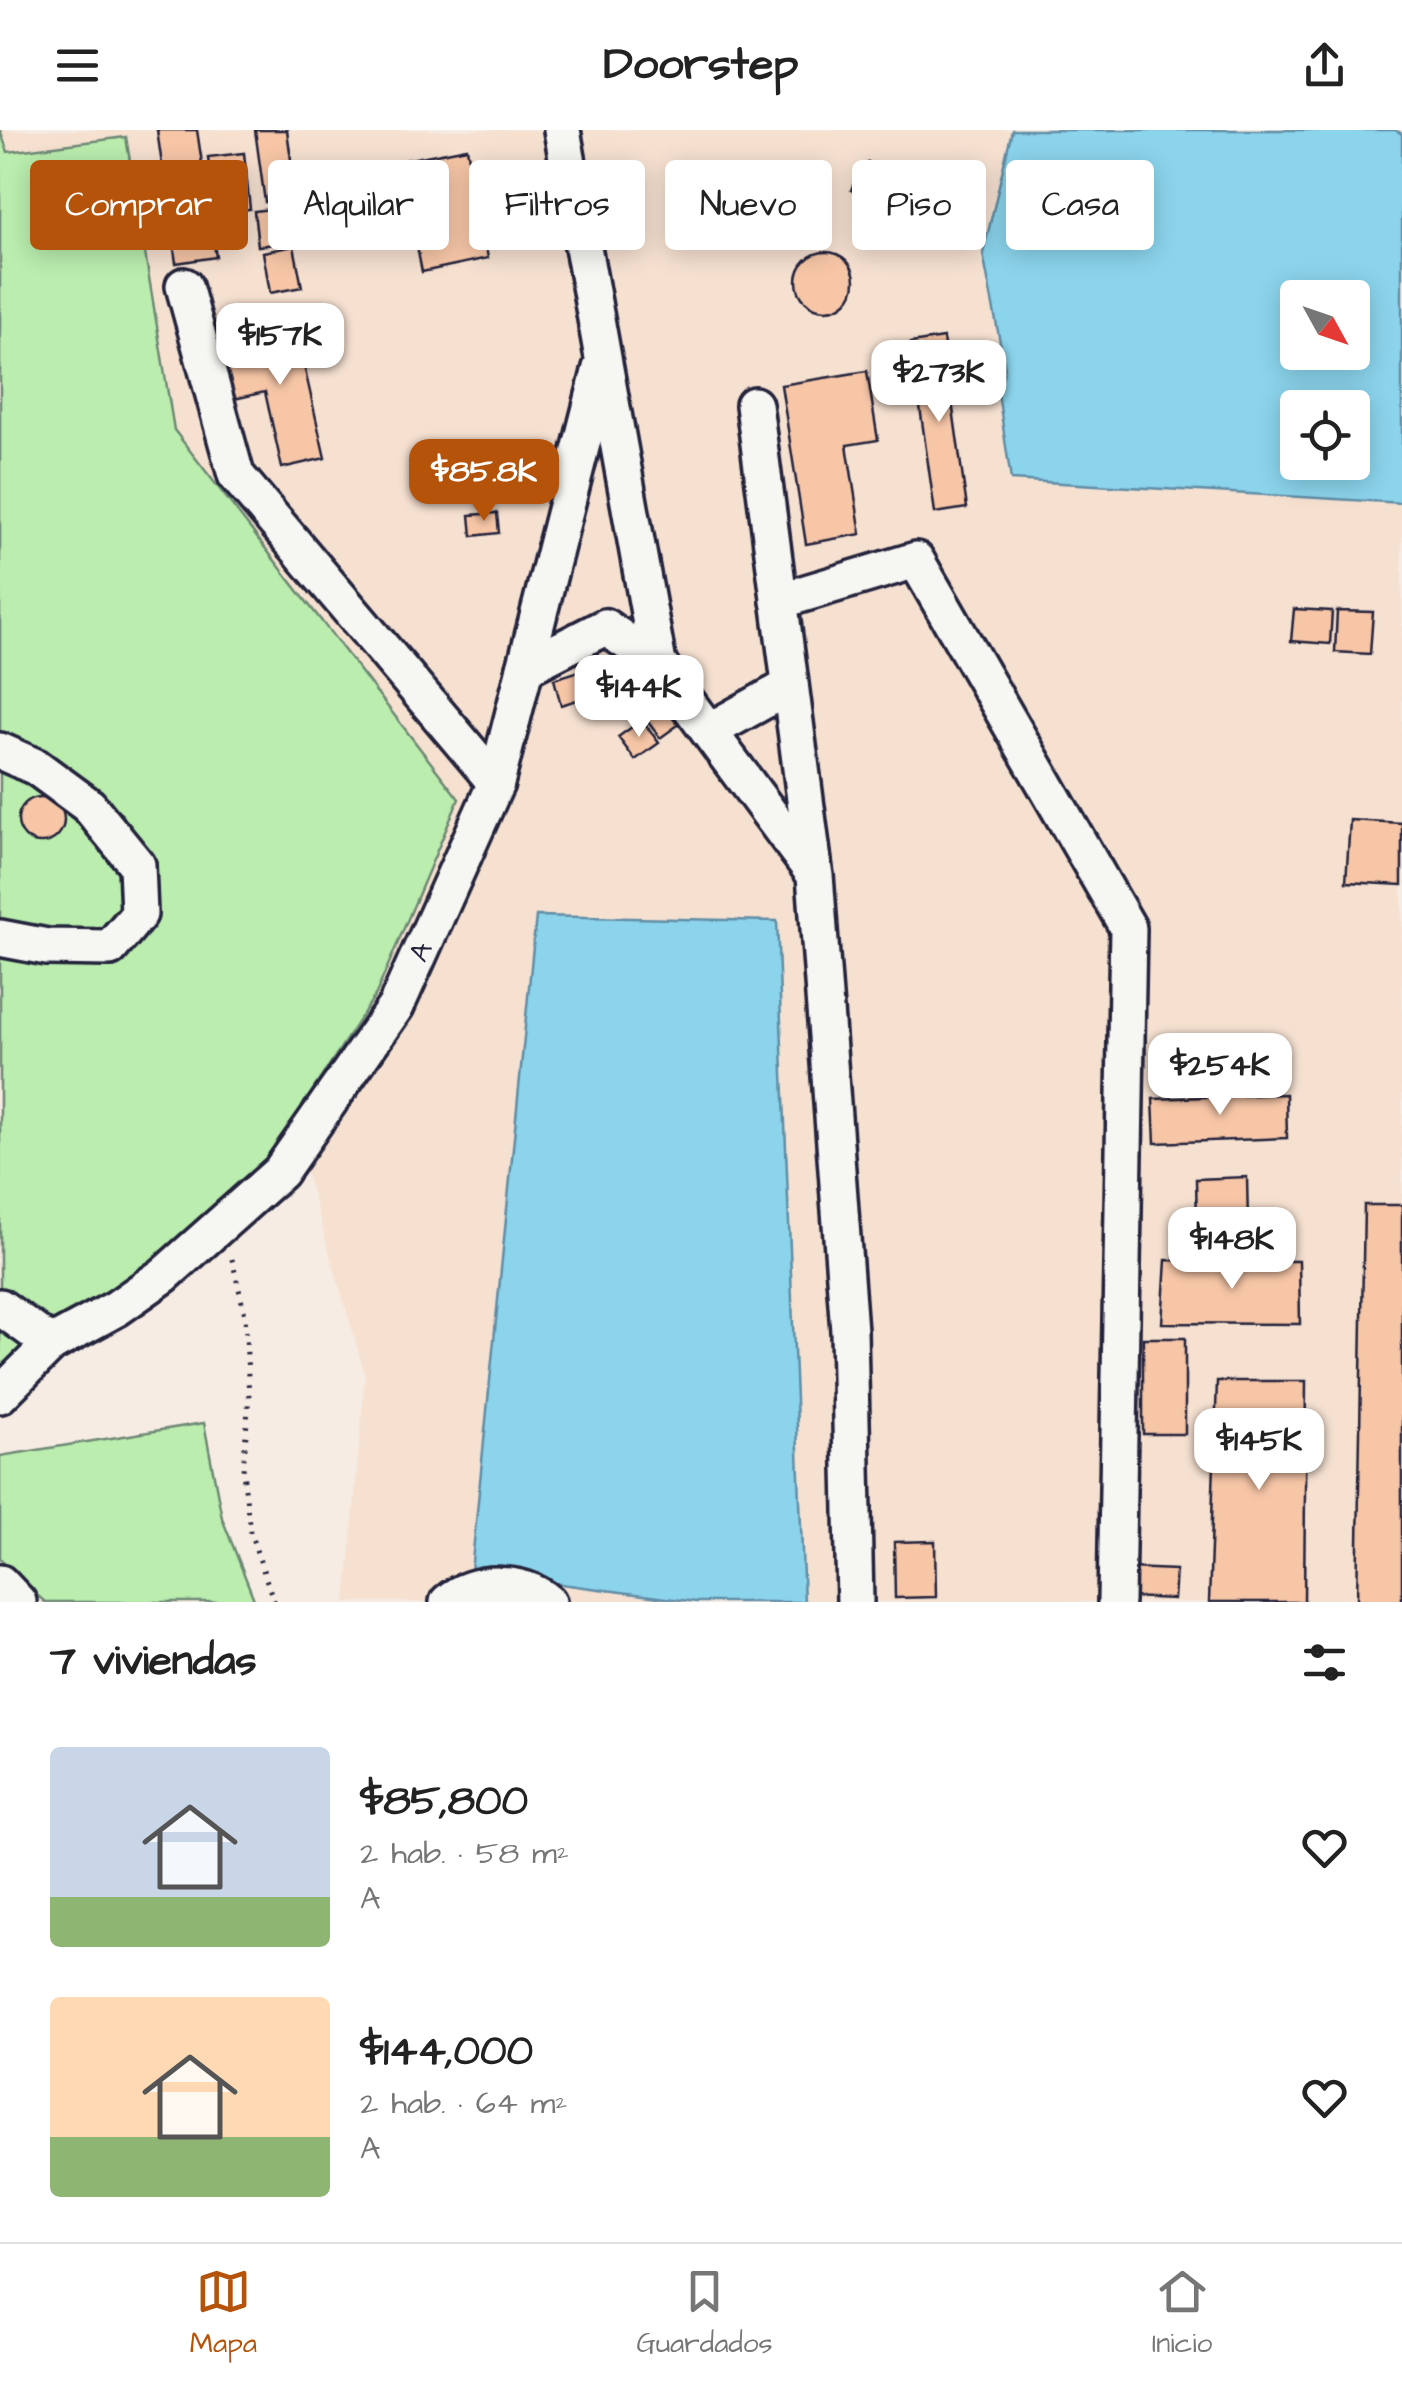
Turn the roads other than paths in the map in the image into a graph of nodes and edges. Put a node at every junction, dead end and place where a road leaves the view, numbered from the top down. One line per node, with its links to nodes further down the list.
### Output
1 (562, 130): 3 (street)
2 (184, 286): 11 (street)
3 (603, 358): 6 (street); 7 (street, A)
4 (754, 405): 5 (street)
5 (779, 601): 8 (street); 22 (street)
6 (658, 662): 7 (street); 9 (street)
7 (526, 668): 11 (street, A)
8 (790, 686): 9 (street); 12 (street)
9 (709, 731): 12 (street)
10 (0, 750): 13 (street)
11 (496, 784): 15 (street, A)
12 (814, 875): 21 (street)
13 (0, 938)
14 (0, 1307): 15 (street)
15 (51, 1344): 16 (street, A)
16 (0, 1395)
17 (0, 1583): 18 (street)
18 (18, 1602)
19 (448, 1602): 20 (street)
20 (548, 1602)
21 (855, 1602)
22 (1116, 1602)

